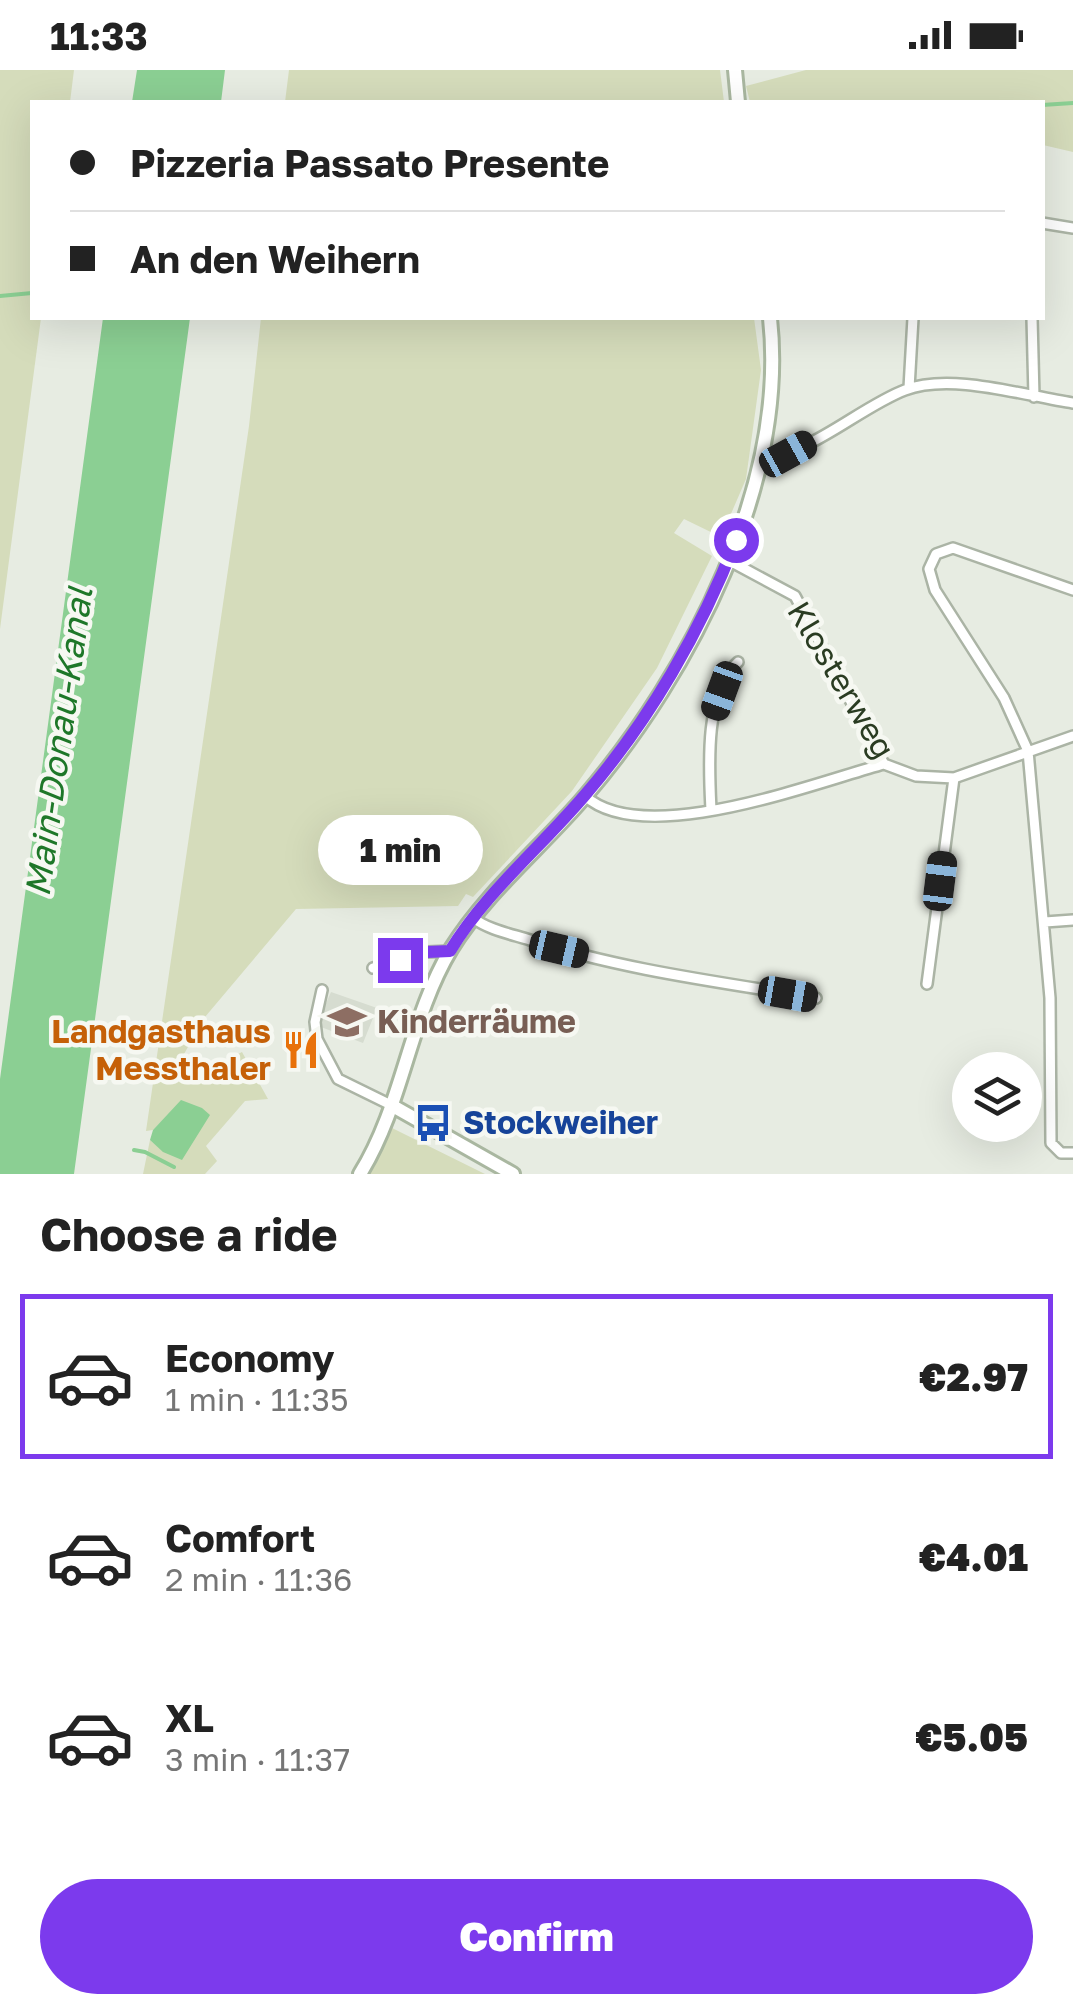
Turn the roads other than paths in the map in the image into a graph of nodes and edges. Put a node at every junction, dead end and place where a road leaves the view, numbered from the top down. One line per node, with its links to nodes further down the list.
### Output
1 (735, 70): 2 (main road)
2 (738, 100)
3 (1045, 223): 4 (street)
4 (1073, 228)
5 (770, 320): 11 (main road)
6 (913, 320): 8 (street)
7 (1032, 320): 9 (street)
8 (909, 388): 9 (street); 11 (street)
9 (1034, 396): 10 (street)
10 (1073, 403)
11 (760, 458): 12 (main road)
12 (728, 560): 17 (street, Klosterweg); 19 (main road)
13 (1073, 590): 16 (street)
14 (738, 662): 20 (street)
15 (1073, 736): 16 (street, Klosterweg)
16 (1028, 751): 18 (street, Klosterweg); 23 (street)
17 (884, 764): 18 (street, Klosterweg); 20 (street)
18 (954, 778): 26 (street)
19 (585, 796): 20 (street); 21 (main road)
20 (711, 810)
21 (473, 918): 24 (main road); 28 (street)
22 (1073, 920): 23 (street)
23 (1044, 922): 30 (street)
24 (450, 951): 25 (street); 29 (main road)
25 (373, 968)
26 (927, 984)
27 (322, 990): 29 (street)
28 (816, 998)
29 (391, 1105): 31 (main road); 32 (main road)
30 (1073, 1153)
31 (360, 1174)
32 (513, 1174)

